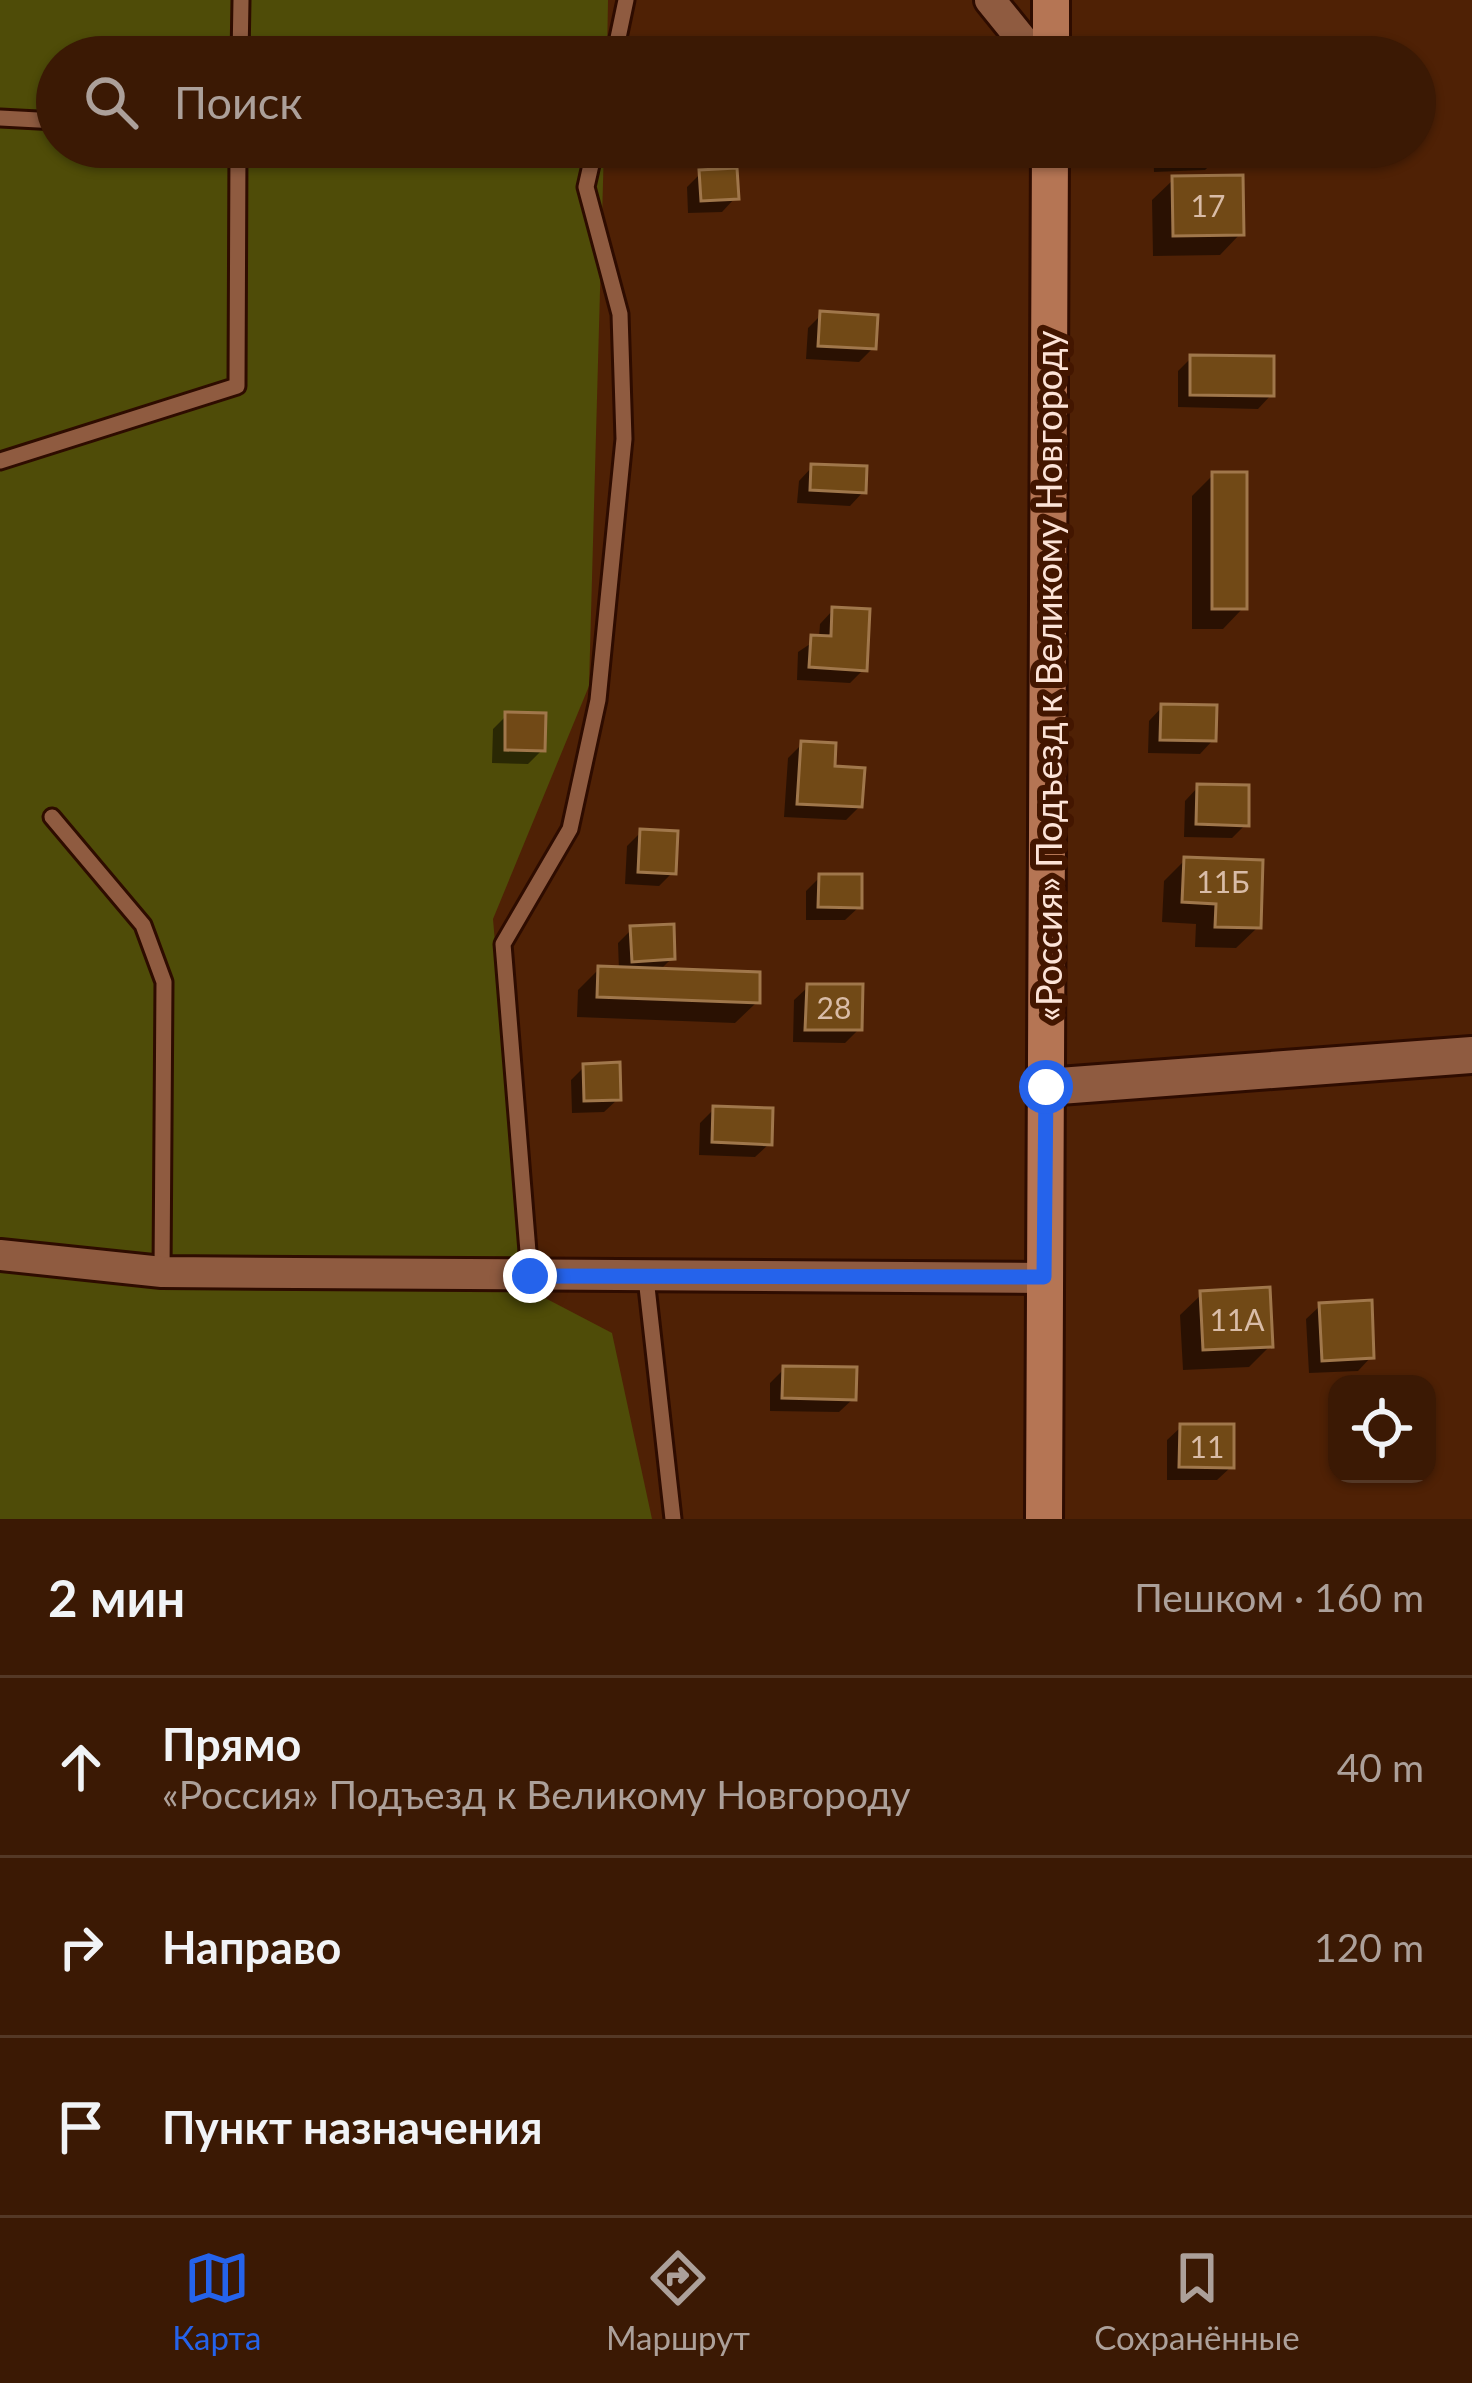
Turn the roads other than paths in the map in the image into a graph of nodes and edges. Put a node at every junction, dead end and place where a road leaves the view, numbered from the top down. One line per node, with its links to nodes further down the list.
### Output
1 (241, 0): 5 (lane)
2 (626, 0): 6 (lane)
3 (990, 0): 7 (street)
4 (1051, 0): 8 (main road)
5 (240, 36)
6 (618, 36)
7 (1019, 36)
8 (1051, 36)
9 (0, 118): 10 (lane)
10 (36, 120)
11 (238, 168): 14 (lane)
12 (590, 168): 20 (lane)
13 (1050, 168): 17 (main road, «Россия» Подъезд к Великому Новгороду)
14 (0, 461)
15 (52, 817): 19 (lane)
16 (1472, 1054): 17 (street)
17 (1046, 1087): 21 (main road, «Россия» Подъезд к Великому Новгороду)
18 (0, 1255): 19 (street)
19 (163, 1272): 20 (street)
20 (530, 1276): 22 (street)
21 (1044, 1277): 22 (street); 24 (main road, «Россия» Подъезд к Великому Новгороду)
22 (646, 1278): 23 (lane)
23 (673, 1519)
24 (1044, 1519)

